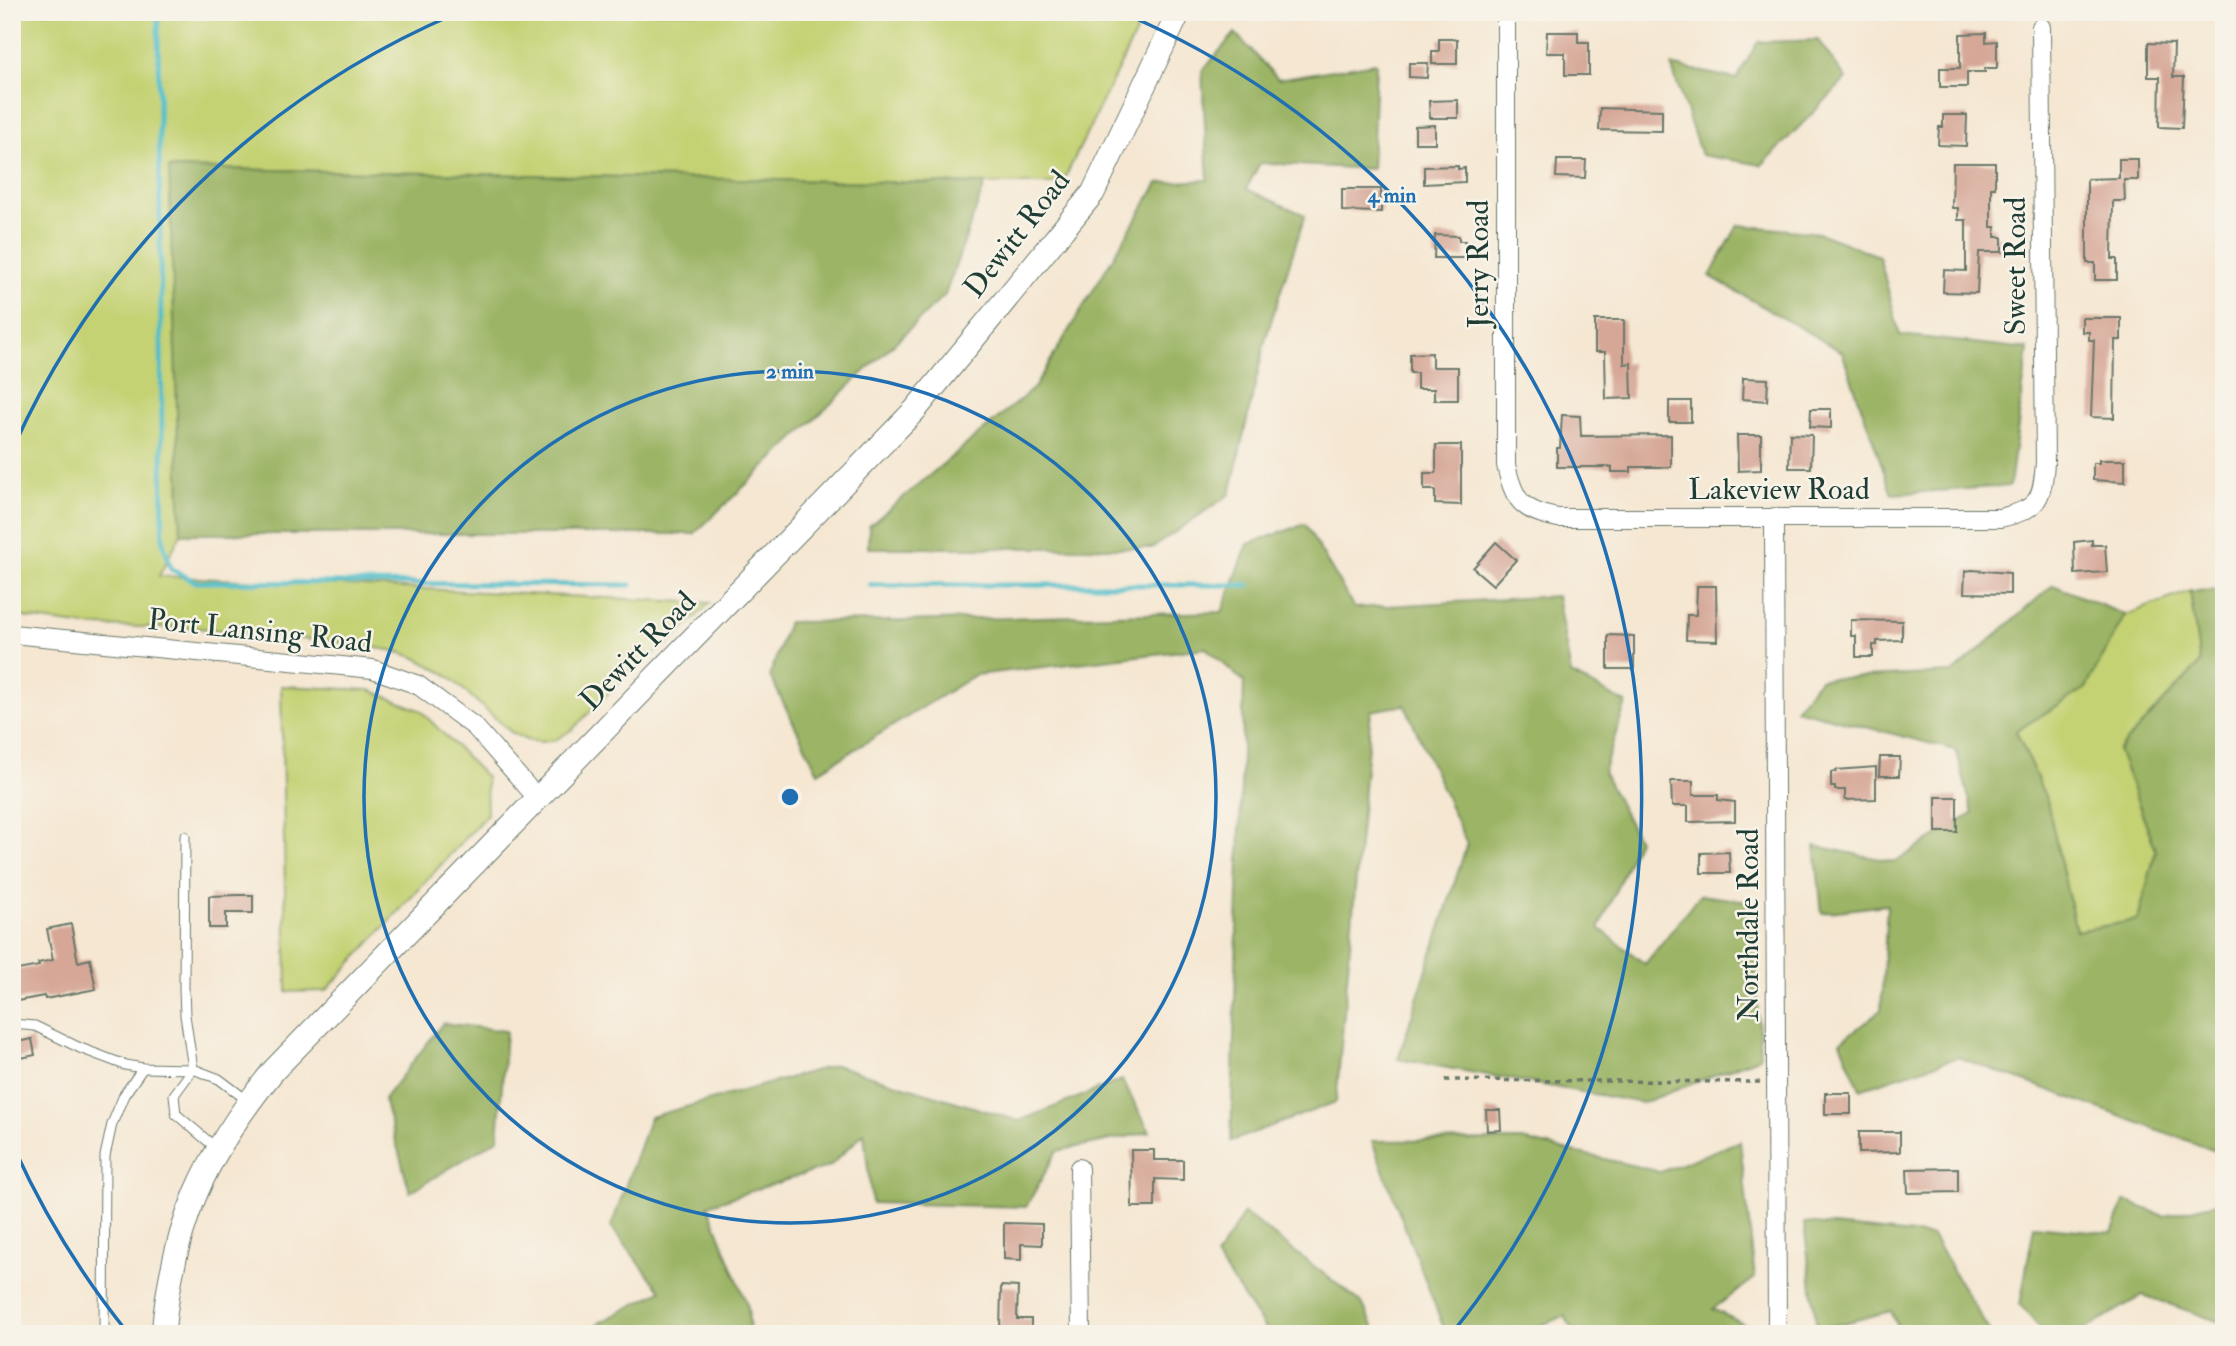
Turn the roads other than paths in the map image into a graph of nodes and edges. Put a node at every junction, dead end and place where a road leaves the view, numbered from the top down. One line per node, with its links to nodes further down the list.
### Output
1 (1179, 12): 8 (street, Dewitt Road)
2 (1506, 22): 4 (street, Jerry Road)
3 (2041, 27): 5 (street, Sweet Road)
4 (1522, 502): 6 (street, Lakeview Road)
5 (2036, 503): 6 (street, Lakeview Road)
6 (1774, 517): 19 (street, Northdale Road)
7 (12, 634): 8 (street, Port Lansing Road)
8 (538, 799): 13 (street, Dewitt Road)
9 (185, 836): 12 (lane)
10 (12, 1024): 11 (lane)
11 (143, 1068): 12 (lane); 16 (lane)
12 (193, 1069): 13 (lane); 14 (lane)
13 (248, 1102): 14 (street, Dewitt Road)
14 (217, 1149): 17 (street, Dewitt Road)
15 (1079, 1168): 18 (street)
16 (104, 1334)
17 (163, 1334)
18 (1082, 1334)
19 (1777, 1334)

